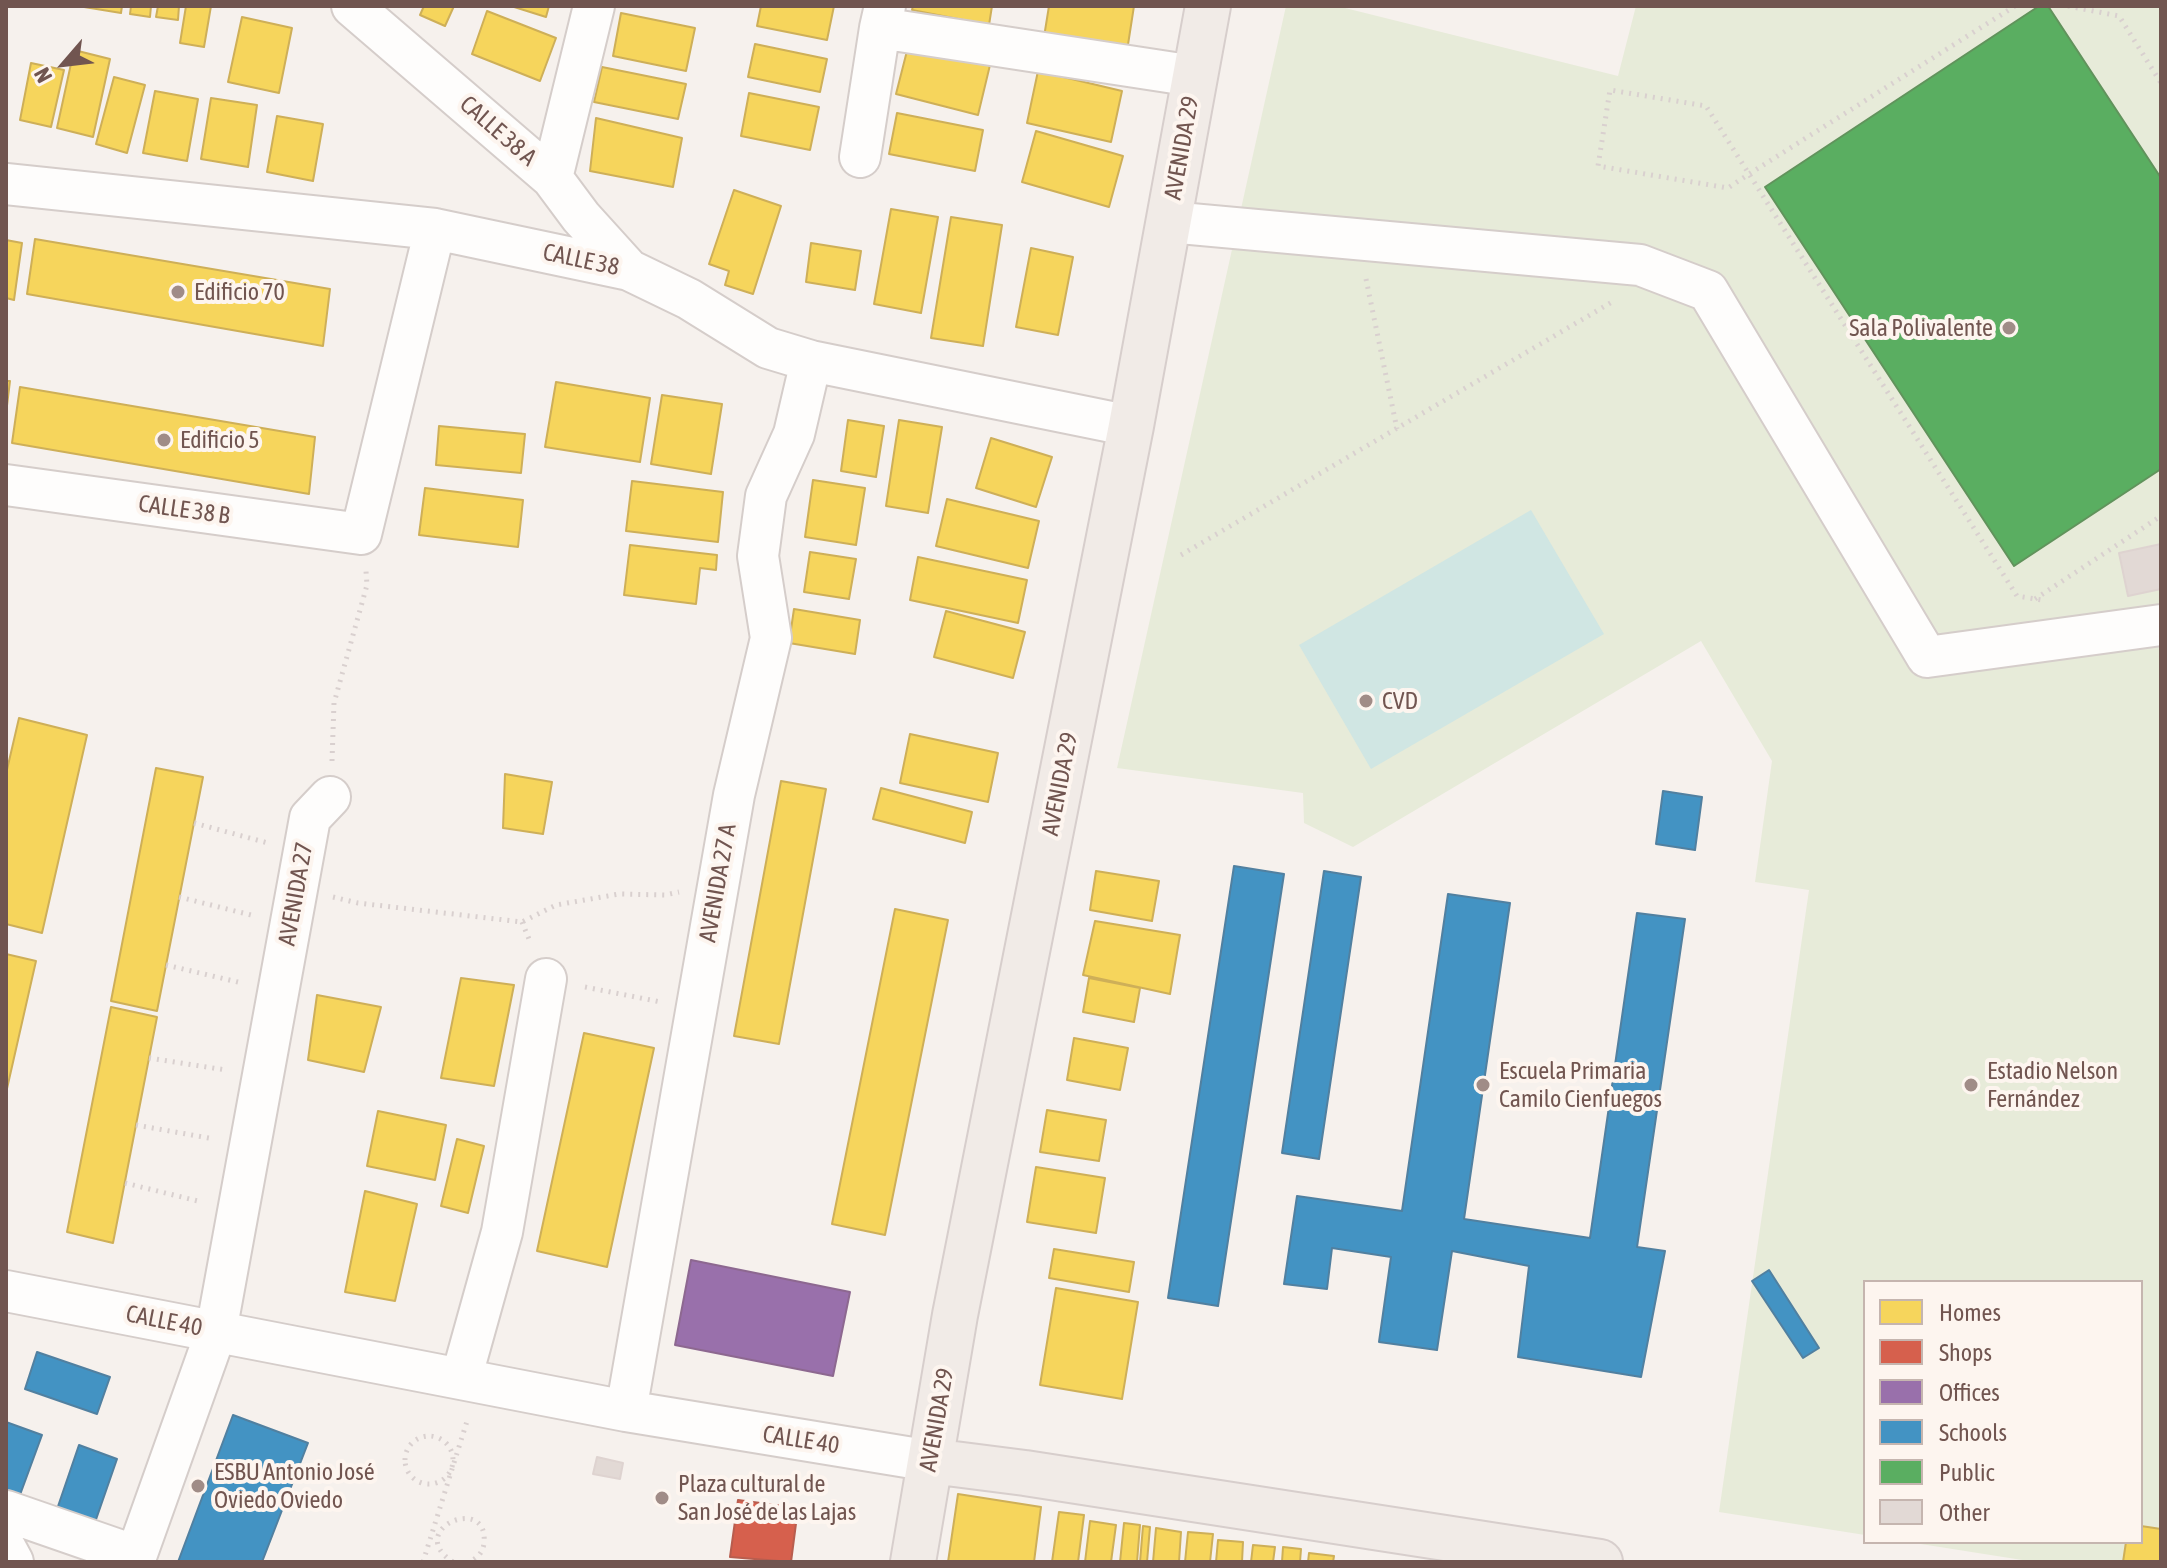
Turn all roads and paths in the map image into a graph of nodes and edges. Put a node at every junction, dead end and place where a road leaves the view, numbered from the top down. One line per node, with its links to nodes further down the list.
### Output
1 (352, 6): 11 (street, CALLE 38 A)
2 (594, 6): 11 (street)
3 (1208, 6): 7 (main road, AVENIDA 29)
4 (2015, 6): 10 (path)
5 (2068, 6): 8 (path)
6 (882, 17): 7 (street); 9 (street)
7 (1194, 76): 13 (main road, AVENIDA 29)
8 (2161, 83)
9 (860, 157)
10 (1749, 174): 10 (path); 25 (path)
11 (552, 178): 16 (street, CALLE 38 A)
12 (6, 184): 14 (street, CALLE 38)
13 (1169, 222): 15 (street); 19 (main road, AVENIDA 29)
14 (435, 229): 16 (street, CALLE 38); 23 (street)
15 (1358, 239): 20 (path); 27 (street)
16 (629, 270): 18 (street, CALLE 38)
17 (1621, 297): 20 (path)
18 (811, 361): 19 (street, CALLE 38); 30 (street, AVENIDA 27 A)
19 (1131, 426): 48 (main road, AVENIDA 29)
20 (1397, 429): 24 (path)
21 (6, 485): 23 (street, CALLE 38 B)
22 (2161, 516): 25 (path)
23 (361, 534): 28 (path)
24 (1181, 555)
25 (2034, 599): 26 (path)
26 (2048, 601)
27 (2161, 625)
28 (330, 797): 31 (street, AVENIDA 27)
29 (194, 823): 31 (path)
30 (718, 883): 33 (path); 37 (street, AVENIDA 27 A)
31 (297, 889): 32 (path); 33 (path); 36 (street, AVENIDA 27)
32 (179, 897)
33 (522, 922): 35 (path)
34 (166, 965): 36 (path)
35 (546, 979): 37 (path); 46 (street)
36 (278, 992): 39 (street, AVENIDA 27)
37 (696, 1007): 47 (street, AVENIDA 27 A)
38 (149, 1058): 39 (path)
39 (263, 1075): 41 (street, AVENIDA 27)
40 (136, 1125): 41 (path)
41 (250, 1146): 43 (street, AVENIDA 27)
42 (125, 1183): 43 (path)
43 (238, 1211): 45 (street, AVENIDA 27)
44 (6, 1291): 45 (street, CALLE 40)
45 (216, 1332): 46 (street, CALLE 40); 54 (street, AVENIDA 27)
46 (470, 1381): 47 (street, CALLE 40); 49 (path)
47 (626, 1411): 48 (street, CALLE 40)
48 (931, 1461): 59 (main road, AVENIDA 29); 60 (main road, CALLE 40)
49 (453, 1468): 49 (path); 51 (path)
50 (6, 1511): 54 (street)
51 (434, 1526): 52 (path); 56 (path)
52 (441, 1529): 57 (path); 58 (path)
53 (6, 1549): 55 (street)
54 (135, 1559)
55 (13, 1562)
56 (423, 1562)
57 (453, 1562)
58 (469, 1562)
59 (913, 1562)
60 (1600, 1562)

